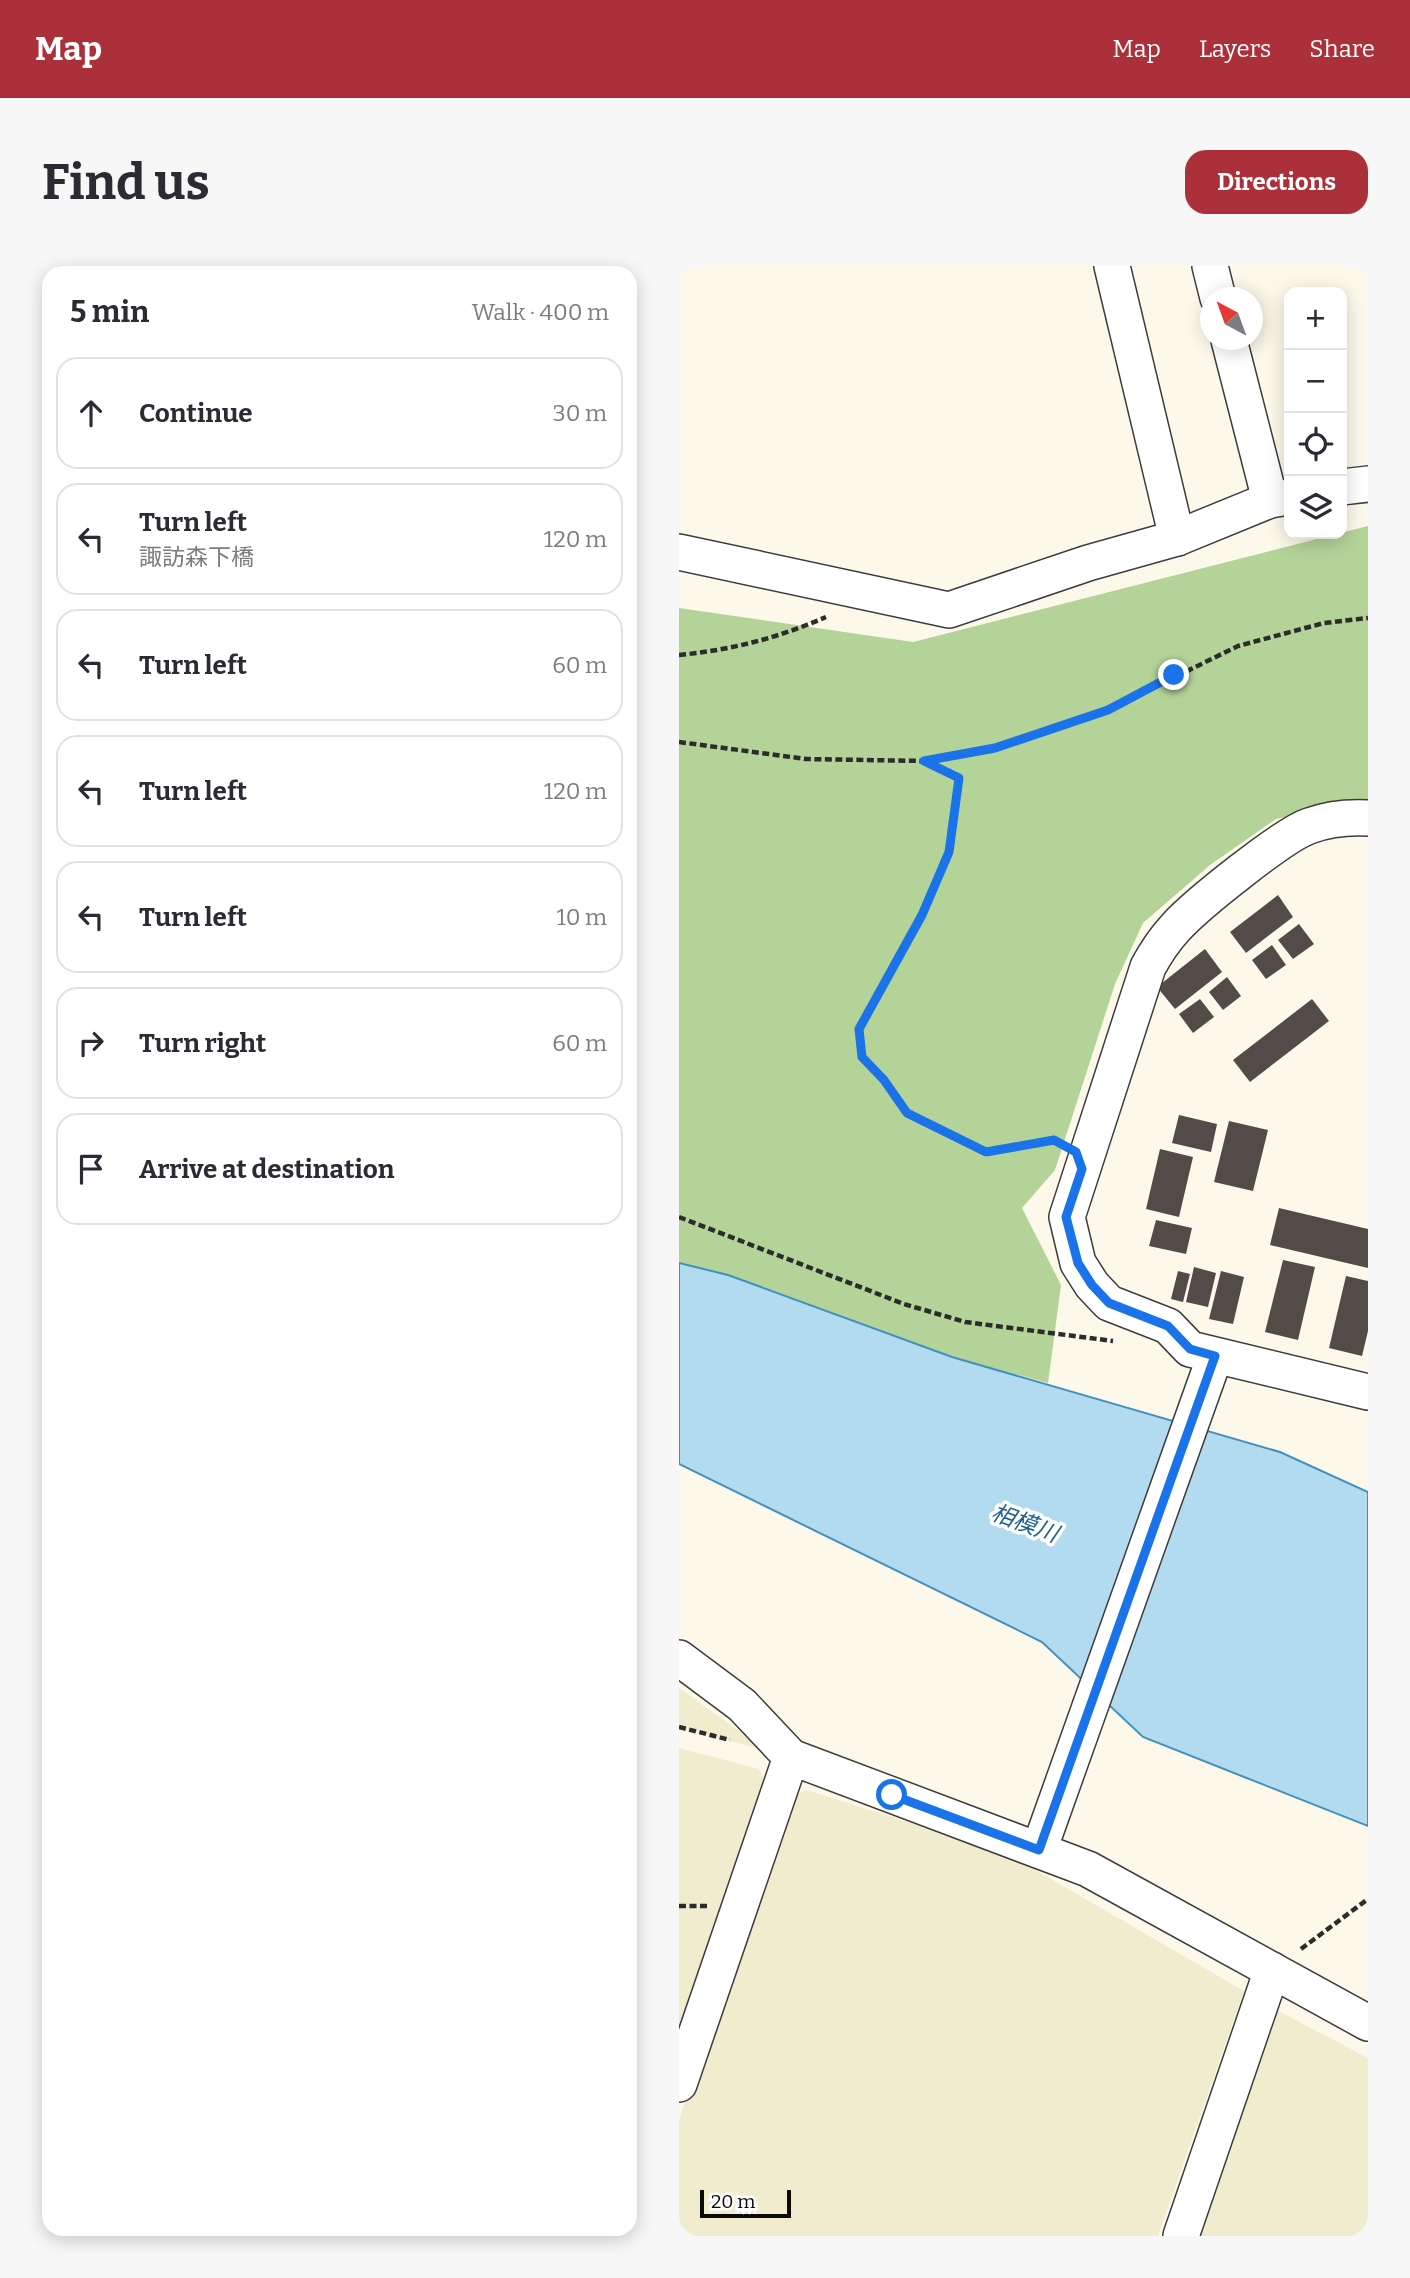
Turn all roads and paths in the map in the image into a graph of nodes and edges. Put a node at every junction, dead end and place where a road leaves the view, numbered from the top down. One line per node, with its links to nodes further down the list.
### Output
1 (1112, 266): 8 (street)
2 (1210, 266): 3 (street)
3 (1215, 287)
4 (1232, 350): 7 (street)
5 (1368, 484): 6 (street)
6 (1347, 486)
7 (1280, 499): 8 (street)
8 (1177, 538): 9 (street)
9 (679, 552)
10 (834, 614): 12 (path)
11 (1368, 618): 14 (path)
12 (679, 655)
13 (679, 742): 14 (path)
14 (924, 761): 16 (path)
15 (1368, 818): 16 (street)
16 (1082, 1169): 19 (street)
17 (679, 1217): 18 (path)
18 (1119, 1342)
19 (1205, 1358): 20 (street); 23 (street)
20 (1368, 1392)
21 (679, 1658): 22 (street)
22 (791, 1757): 23 (street); 27 (street)
23 (1043, 1836): 25 (street)
24 (1368, 1899): 25 (path)
25 (1272, 1970): 26 (street); 28 (street)
26 (1368, 2023)
27 (679, 2084)
28 (1181, 2236)

